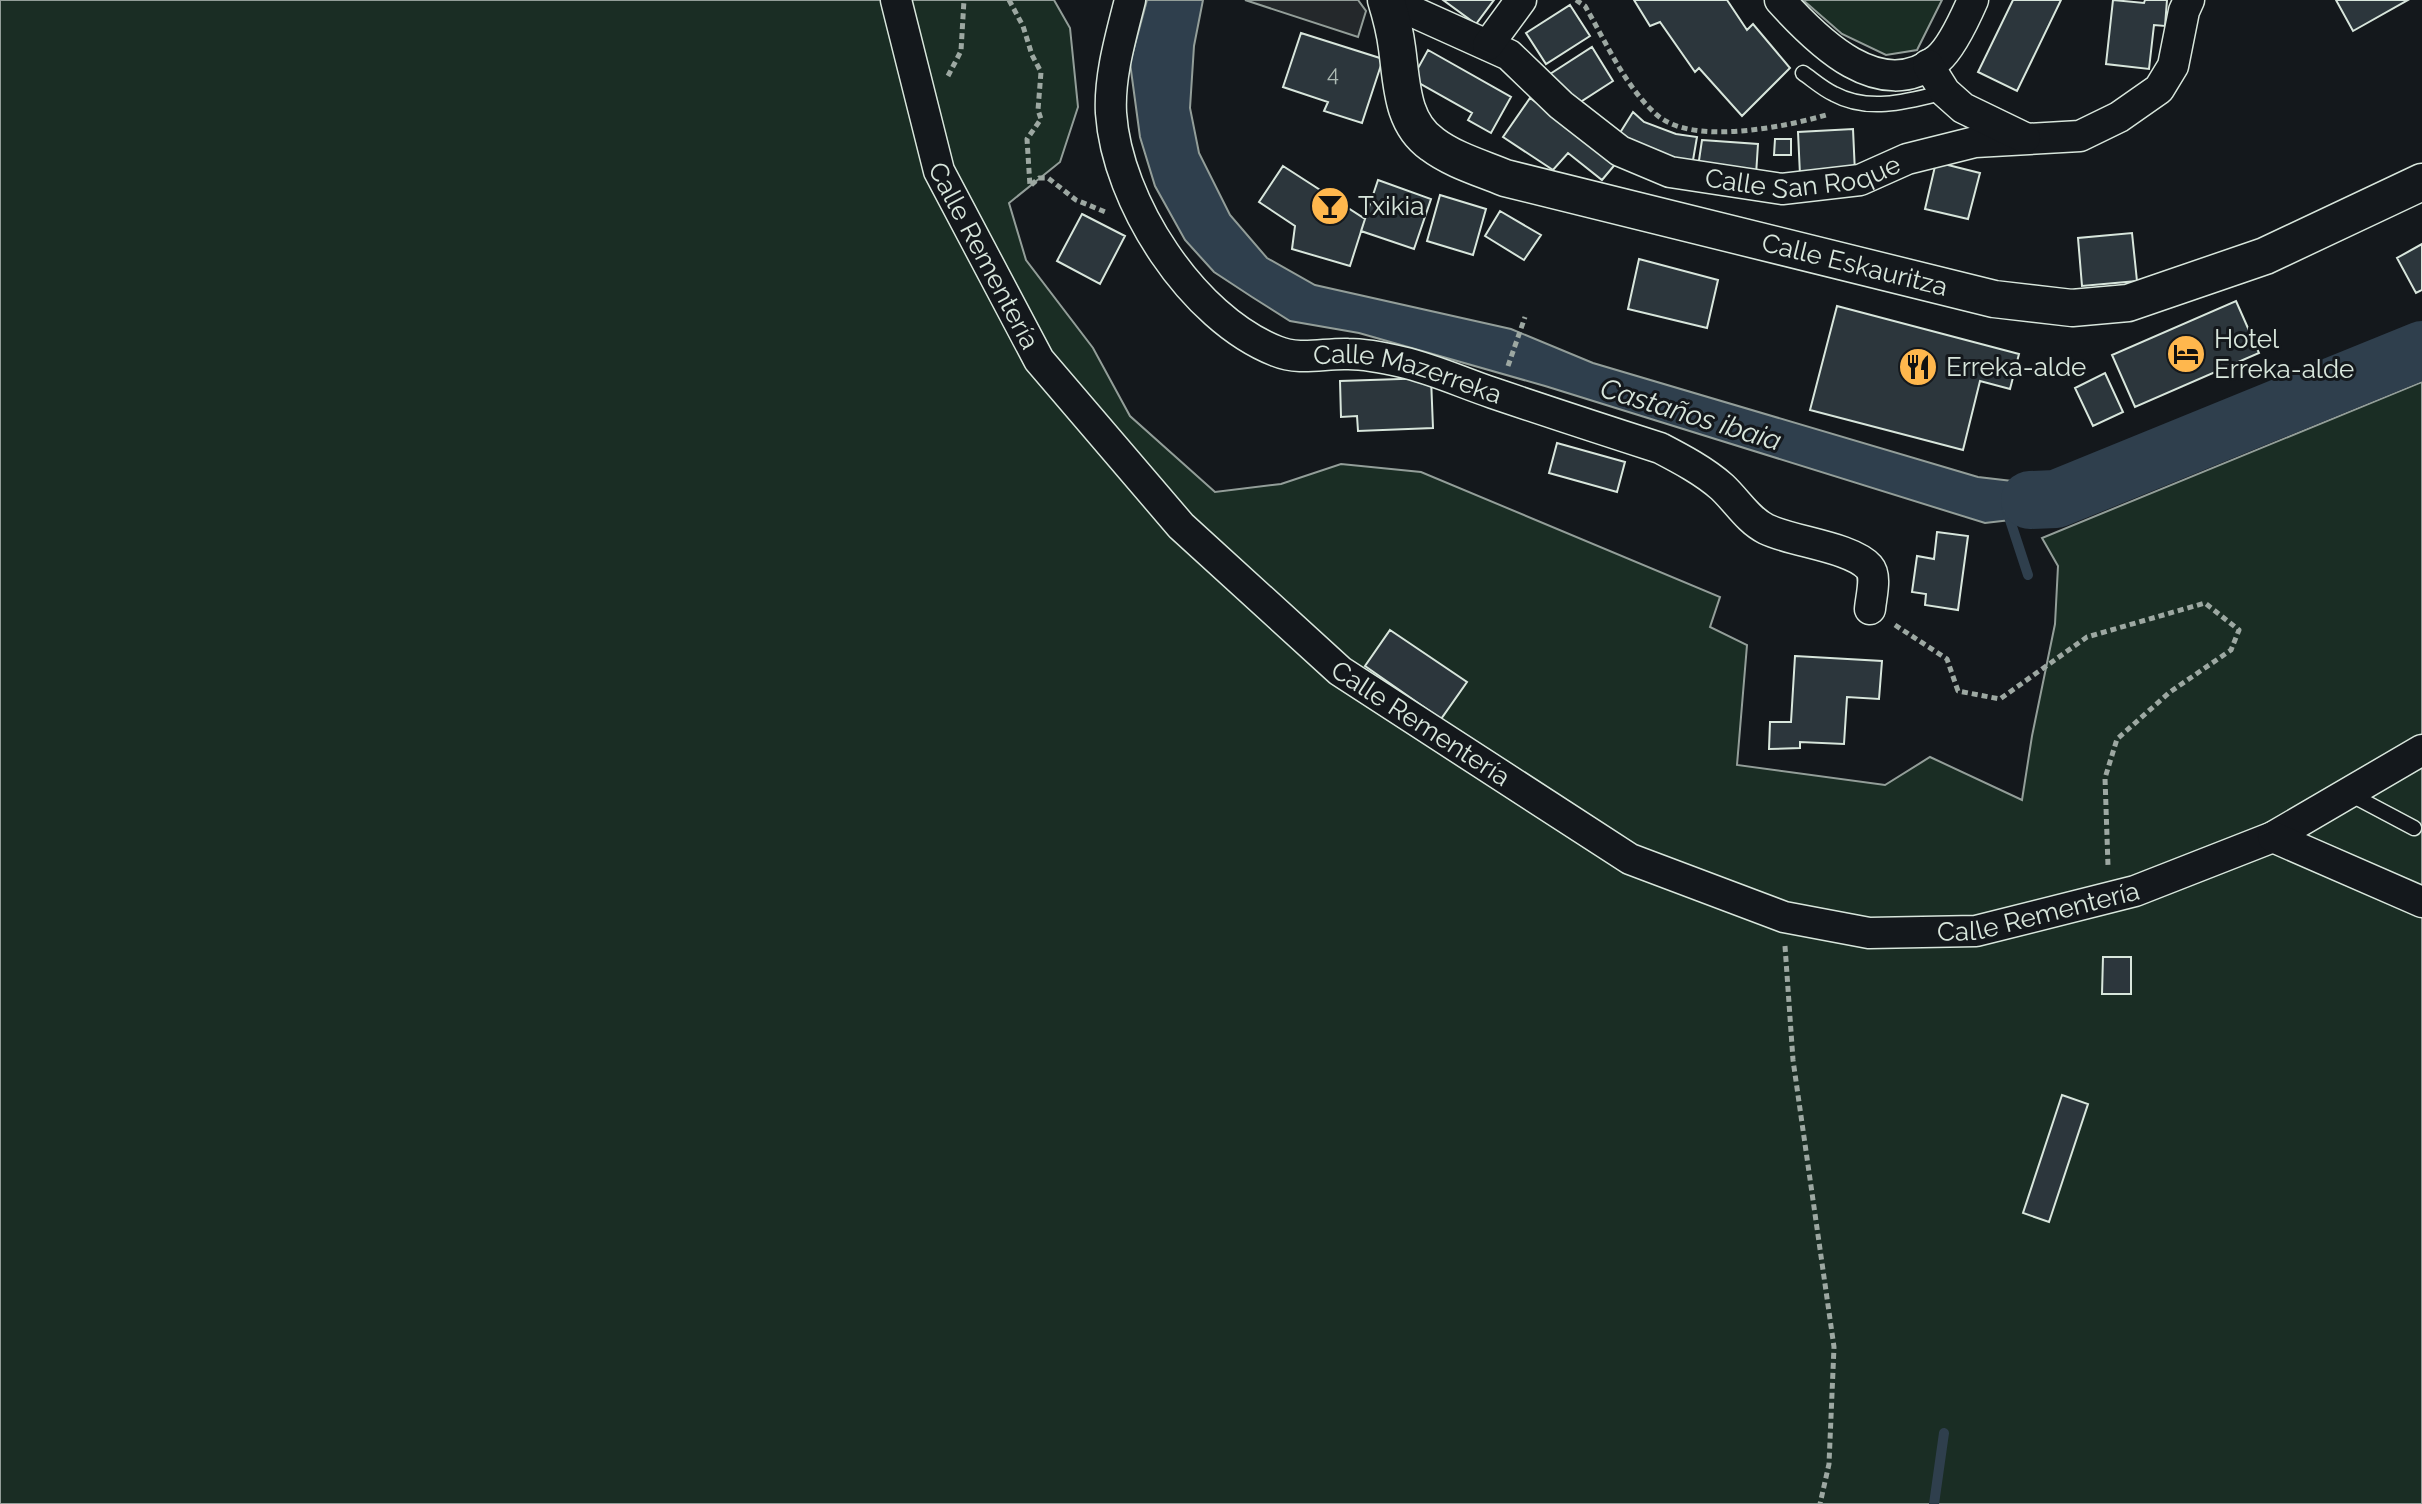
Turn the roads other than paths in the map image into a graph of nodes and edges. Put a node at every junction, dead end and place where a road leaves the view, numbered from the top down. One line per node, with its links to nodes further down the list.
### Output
1 (896, 0): 18 (street, Calle Rementería)
2 (1130, 0): 14 (street, Calle Mazerreka)
3 (1387, 0): 8 (street, Calle San Roque); 13 (street, Calle Eskauritza)
4 (1521, 0): 8 (street)
5 (1780, 0): 9 (street)
6 (1973, 0): 9 (street)
7 (2189, 0): 12 (street, Calle San Roque)
8 (1488, 45): 12 (street, Calle San Roque)
9 (1928, 65): 11 (street)
10 (1803, 73): 11 (lane)
11 (1945, 92): 12 (street)
12 (2027, 139)
13 (2422, 182)
14 (1870, 609)
15 (2422, 750): 16 (street, Calle Rementería)
16 (2348, 793): 17 (lane); 18 (street, Calle Rementería)
17 (2414, 828)
18 (2273, 837): 19 (street)
19 (2422, 902)

